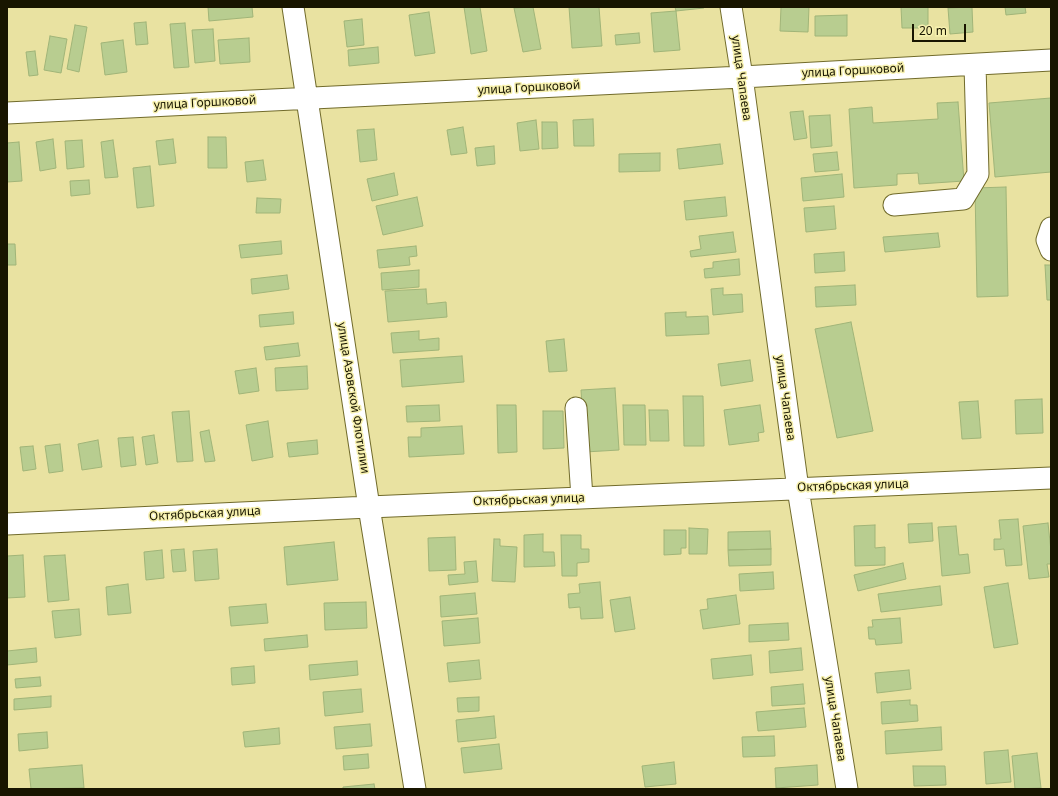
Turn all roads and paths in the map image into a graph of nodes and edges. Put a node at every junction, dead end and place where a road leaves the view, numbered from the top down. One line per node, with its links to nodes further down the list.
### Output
1 (293, 7): 6 (street, улица Азовской Флотилии)
2 (730, 7): 5 (street, улица Чапаева)
3 (1051, 60): 4 (street, улица Горшковой)
4 (976, 64): 5 (street, улица Горшковой); 8 (street)
5 (742, 77): 6 (street, улица Горшковой); 13 (street, улица Чапаева)
6 (307, 98): 7 (street, улица Горшковой); 15 (street, улица Азовской Флотилии)
7 (7, 113)
8 (894, 205)
9 (1051, 228): 10 (street)
10 (1051, 250)
11 (576, 408): 14 (street)
12 (1051, 478): 13 (street, Октябрьская улица)
13 (798, 489): 14 (street, Октябрьская улица); 18 (street, улица Чапаева)
14 (582, 498): 15 (street, Октябрьская улица)
15 (369, 507): 16 (street, Октябрьская улица); 17 (street, улица Азовской Флотилии)
16 (7, 524)
17 (415, 789)
18 (847, 789)

